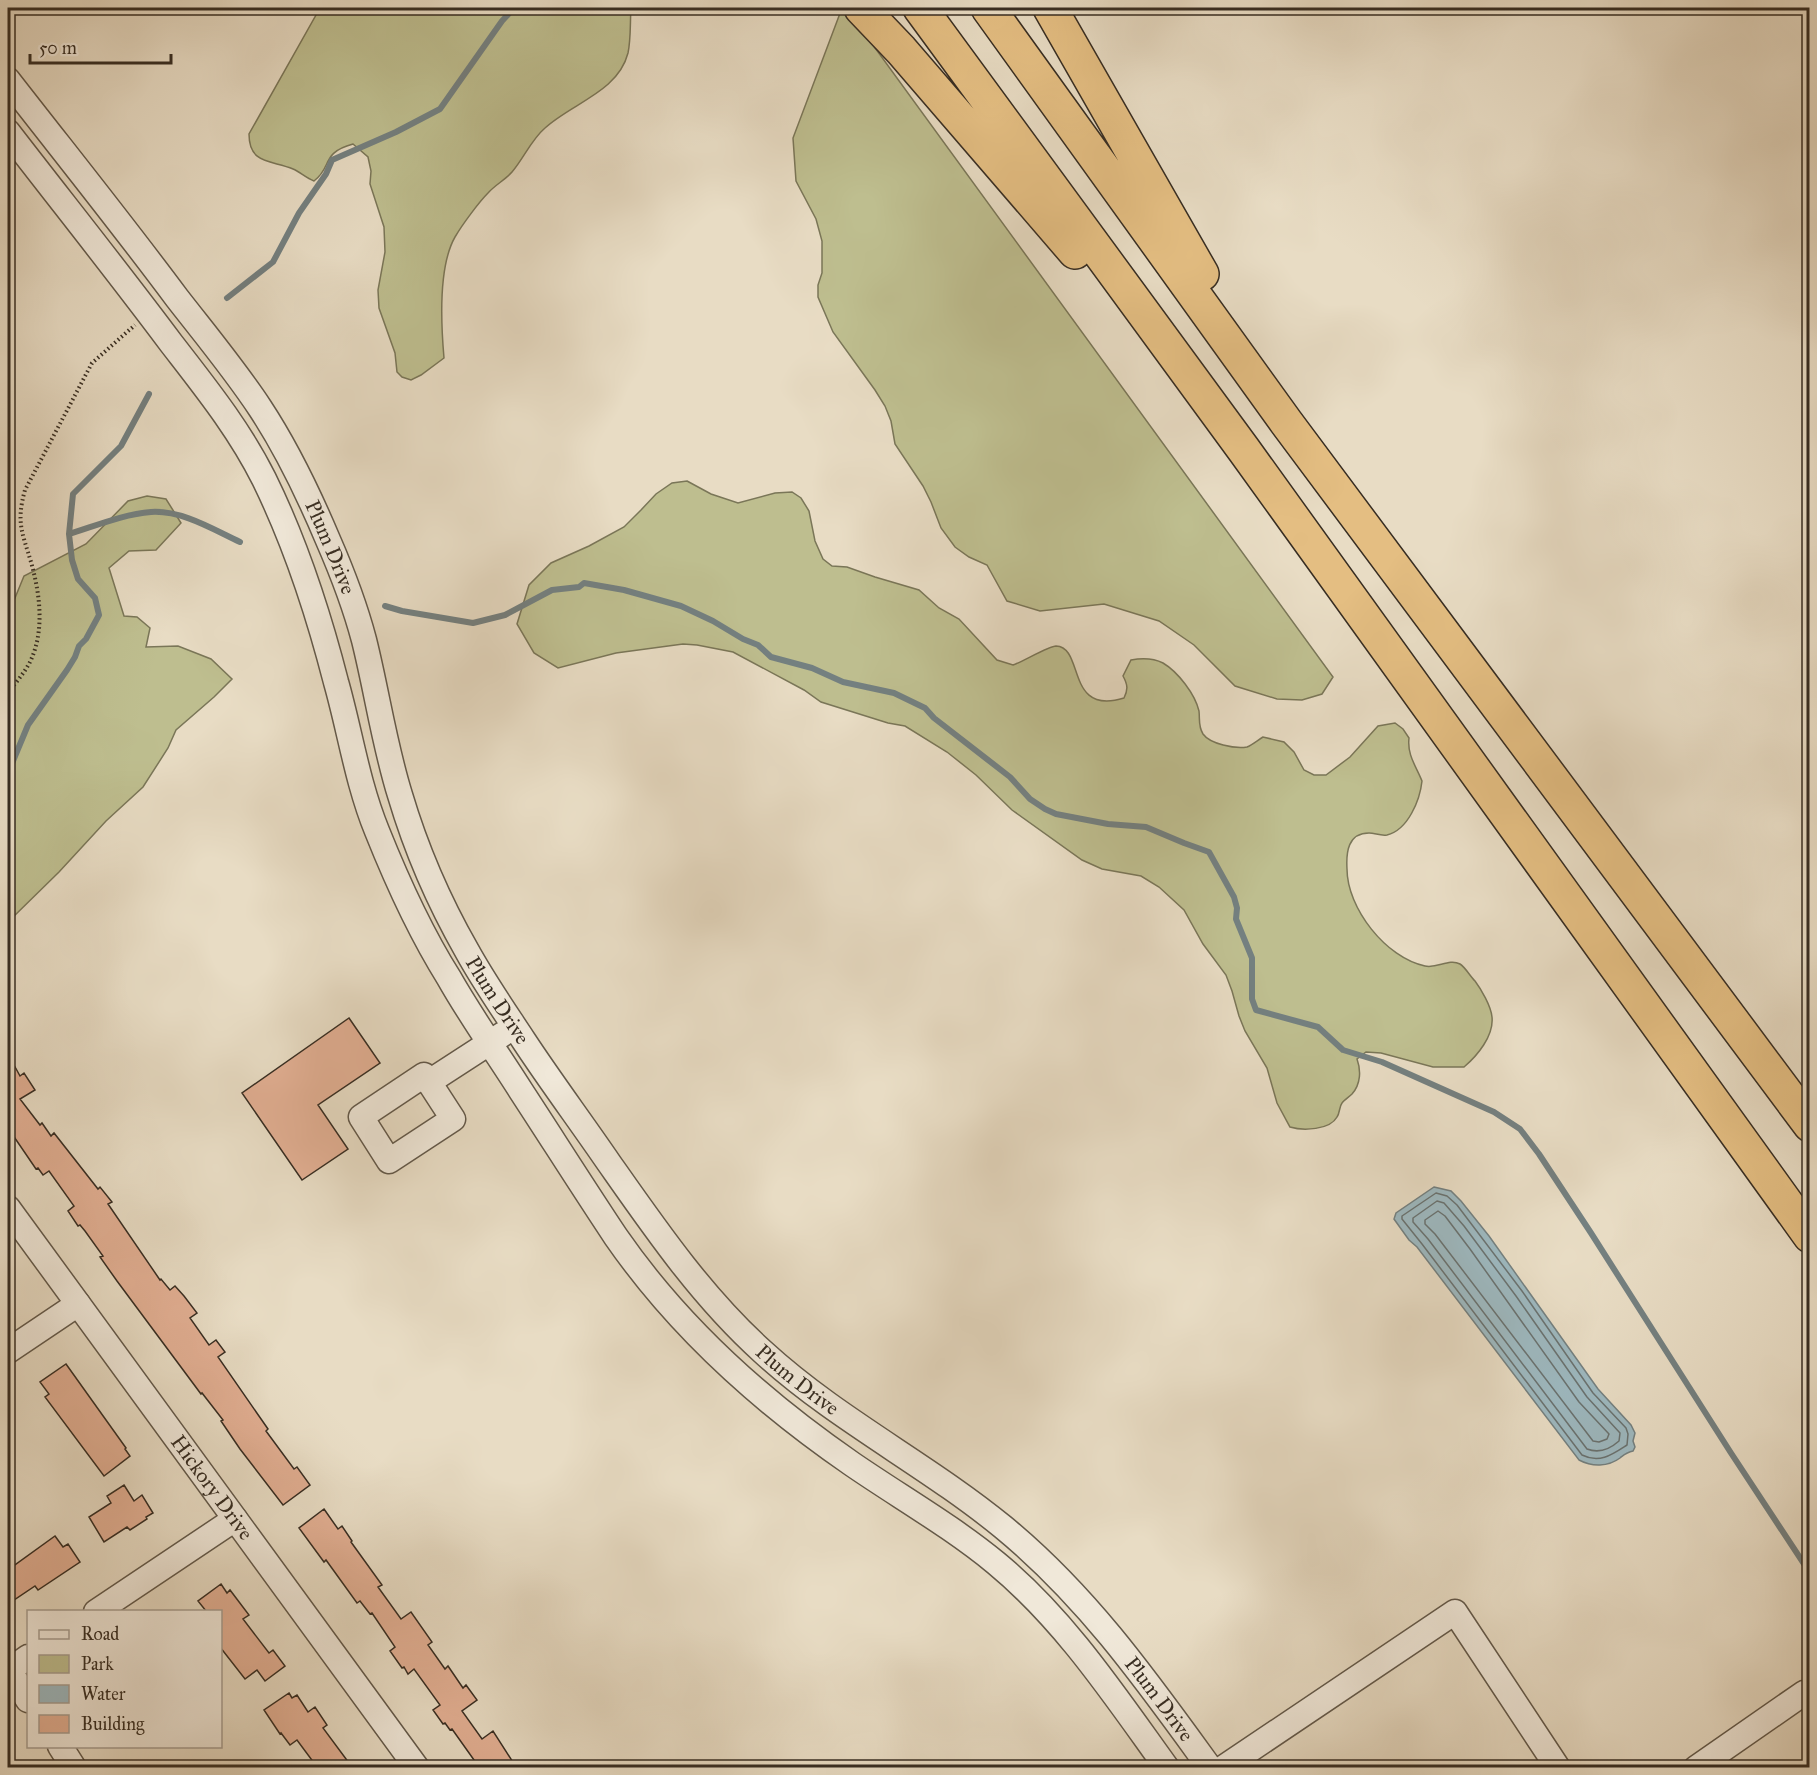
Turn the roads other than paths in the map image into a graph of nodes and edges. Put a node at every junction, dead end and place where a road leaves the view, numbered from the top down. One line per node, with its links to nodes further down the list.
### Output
1 (861, 8): 8 (highway)
2 (920, 8): 8 (highway)
3 (988, 8): 7 (highway)
4 (1050, 8): 7 (highway)
5 (8, 80): 9 (street, Plum Drive)
6 (8, 132): 10 (street, Plum Drive)
7 (1286, 422): 14 (highway)
8 (1244, 450): 15 (highway)
9 (304, 489): 10 (street); 11 (street, Plum Drive)
10 (274, 503): 12 (street, Plum Drive)
11 (515, 1026): 12 (street); 21 (street, Plum Drive)
12 (490, 1043): 13 (street); 22 (street, Plum Drive)
13 (429, 1082)
14 (1809, 1125)
15 (1736, 1136): 17 (highway); 18 (highway)
16 (8, 1208): 19 (street, Hickory Drive)
17 (1809, 1236)
18 (1809, 1257)
19 (78, 1304): 20 (street); 23 (street, Hickory Drive)
20 (8, 1351)
21 (884, 1443): 22 (street); 32 (street, Plum Drive)
22 (864, 1472): 31 (street, Plum Drive)
23 (235, 1519): 24 (street); 30 (street, Hickory Drive)
24 (98, 1610)
25 (15, 1666): 26 (street)
26 (27, 1697)
27 (1809, 1700): 35 (street)
28 (61, 1748): 29 (street)
29 (74, 1767)
30 (417, 1767)
31 (1167, 1767)
32 (1210, 1767)
33 (1223, 1767): 34 (street)
34 (1558, 1767)
35 (1696, 1767)

